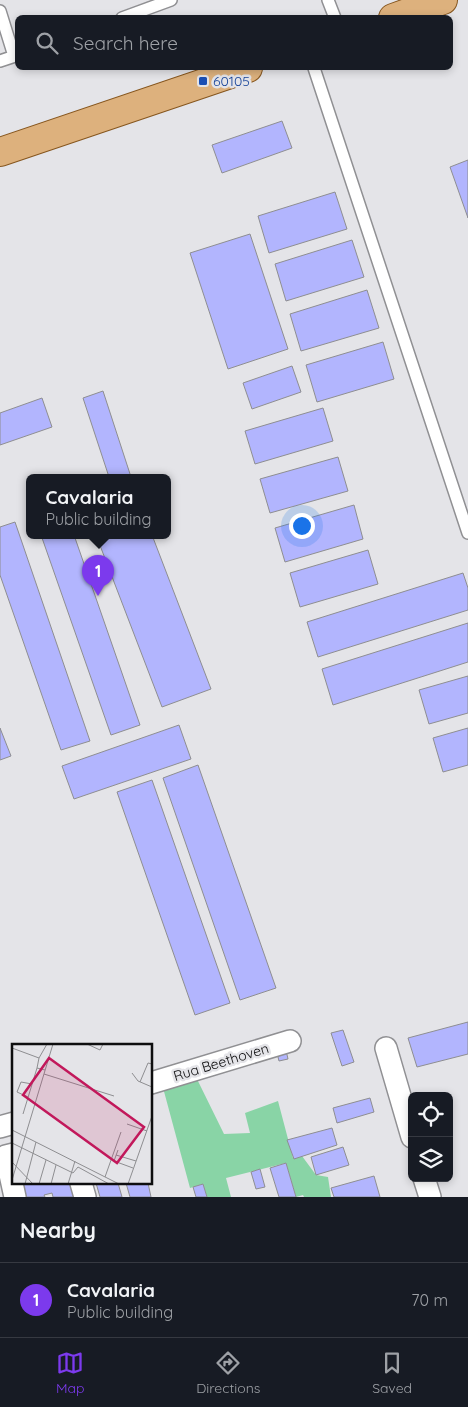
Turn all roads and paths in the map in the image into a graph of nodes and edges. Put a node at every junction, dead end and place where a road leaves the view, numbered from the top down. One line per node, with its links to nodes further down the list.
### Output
1 (171, 0): 4 (lane)
2 (328, 0): 7 (lane)
3 (443, 0): 8 (main road)
4 (140, 5): 6 (lane)
5 (0, 11): 9 (lane)
6 (126, 15)
7 (334, 15)
8 (401, 15)
9 (15, 53)
10 (15, 56): 11 (lane)
11 (0, 61)
12 (242, 70): 14 (main road)
13 (315, 70): 15 (lane)
14 (0, 152)
15 (468, 532)
16 (290, 1041): 18 (street, Rua Beethoven)
17 (386, 1048): 19 (street)
18 (152, 1083)
19 (408, 1123)
20 (6, 1156): 22 (street)
21 (425, 1182): 27 (street)
22 (12, 1183)
23 (12, 1184): 25 (street)
24 (81, 1184): 26 (street)
25 (15, 1197)
26 (85, 1197)
27 (430, 1197)

